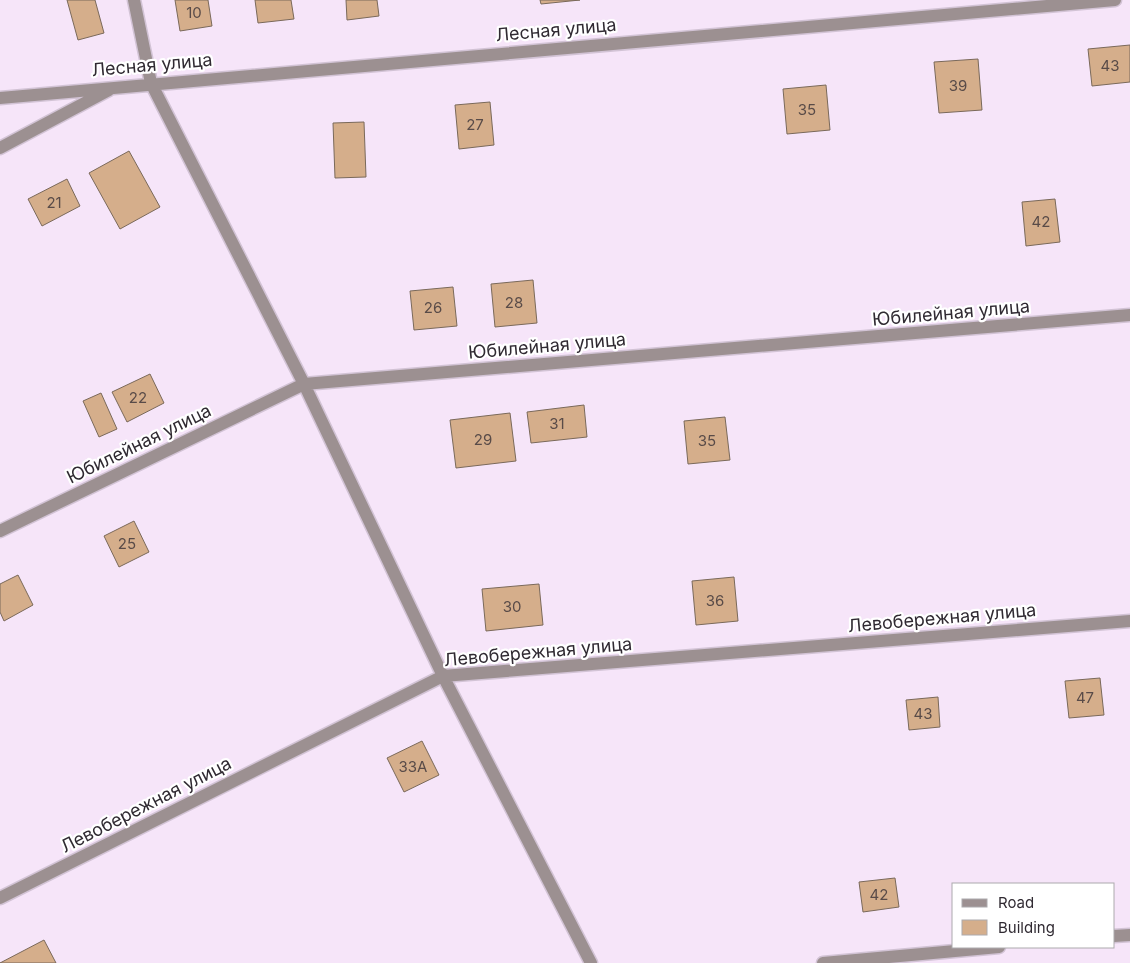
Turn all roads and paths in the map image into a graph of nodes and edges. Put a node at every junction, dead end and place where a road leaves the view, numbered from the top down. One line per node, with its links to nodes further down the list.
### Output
1 (134, 0): 3 (street)
2 (1115, 0): 3 (street, Лесная улица)
3 (151, 83): 4 (street, Лесная улица); 8 (street)
4 (115, 86): 5 (street, Лесная улица); 6 (street)
5 (0, 98)
6 (0, 148)
7 (1130, 315): 8 (street, Юбилейная улица)
8 (304, 384): 9 (street, Юбилейная улица); 11 (street)
9 (0, 531)
10 (1130, 621): 11 (street, Левобережная улица)
11 (443, 676): 12 (street, Левобережная улица); 16 (street)
12 (0, 898)
13 (1130, 934): 14 (street)
14 (1115, 936)
15 (987, 948): 17 (street)
16 (591, 963)
17 (823, 963)

